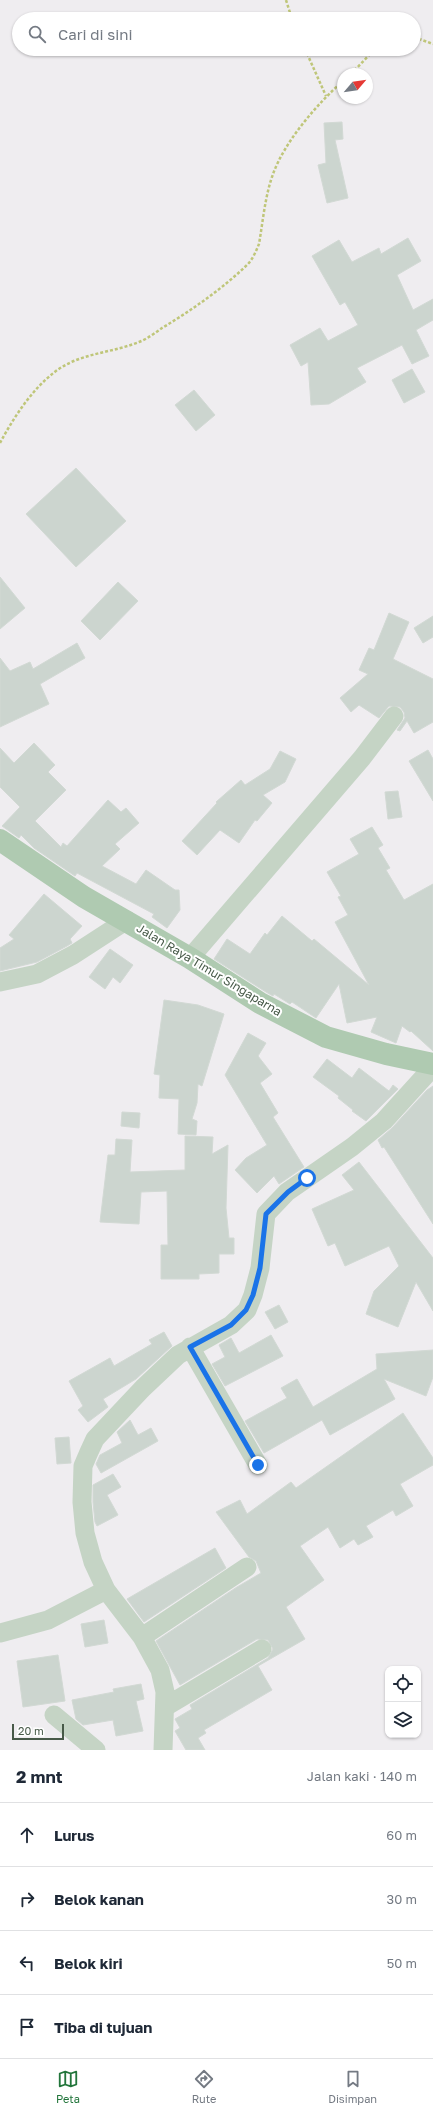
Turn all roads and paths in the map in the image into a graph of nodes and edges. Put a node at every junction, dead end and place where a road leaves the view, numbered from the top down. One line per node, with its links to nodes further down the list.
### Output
1 (286, 0): 2 (path)
2 (290, 12)
3 (421, 40): 4 (path)
4 (433, 44)
5 (308, 56): 9 (path)
6 (368, 56): 7 (path)
7 (357, 68)
8 (337, 86): 9 (path)
9 (326, 96): 10 (path)
10 (0, 443)
11 (394, 716): 14 (street)
12 (0, 840): 13 (main road, Jalan Raya Timur Singaparna)
13 (127, 920): 14 (main road, Jalan Raya Timur Singaparna); 15 (street)
14 (190, 958): 16 (main road, Jalan Raya Timur Singaparna)
15 (0, 982)
16 (433, 1064)
17 (433, 1067): 18 (street)
18 (190, 1347): 19 (street); 21 (street)
19 (258, 1465)
20 (247, 1567): 23 (street)
21 (106, 1590): 22 (street); 23 (street)
22 (0, 1633)
23 (142, 1637): 25 (street)
24 (262, 1649): 25 (street)
25 (165, 1707): 28 (street)
26 (54, 1714): 27 (street)
27 (96, 1750)
28 (163, 1750)

